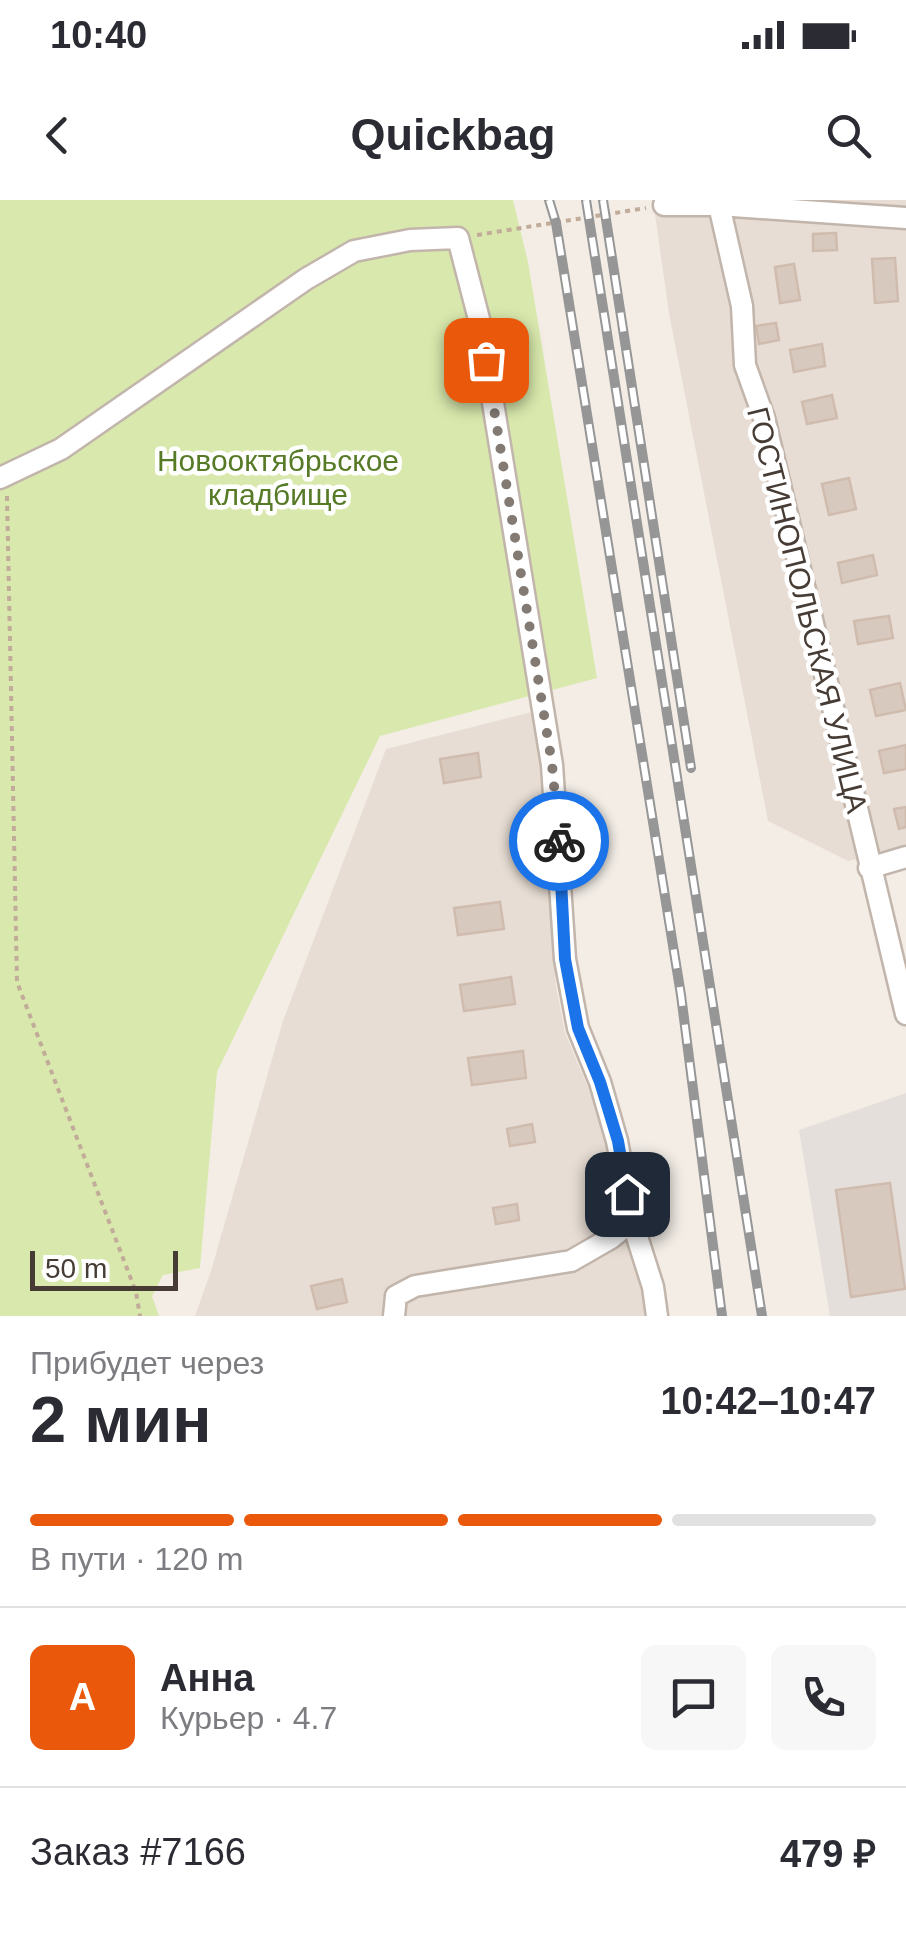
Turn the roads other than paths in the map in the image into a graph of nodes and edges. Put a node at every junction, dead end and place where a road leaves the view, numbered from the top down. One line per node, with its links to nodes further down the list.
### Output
1 (744, 204): 3 (street); 4 (street)
2 (664, 205): 3 (street)
3 (719, 205): 7 (street, ГОСТИНОПОЛЬСКАЯ УЛИЦА)
4 (906, 218)
5 (3, 477): 9 (street)
6 (906, 857): 7 (street)
7 (869, 868): 8 (street, ГОСТИНОПОЛЬСКАЯ УЛИЦА)
8 (906, 1014)
9 (632, 1221): 10 (street); 11 (street)
10 (394, 1316)
11 (657, 1316)

